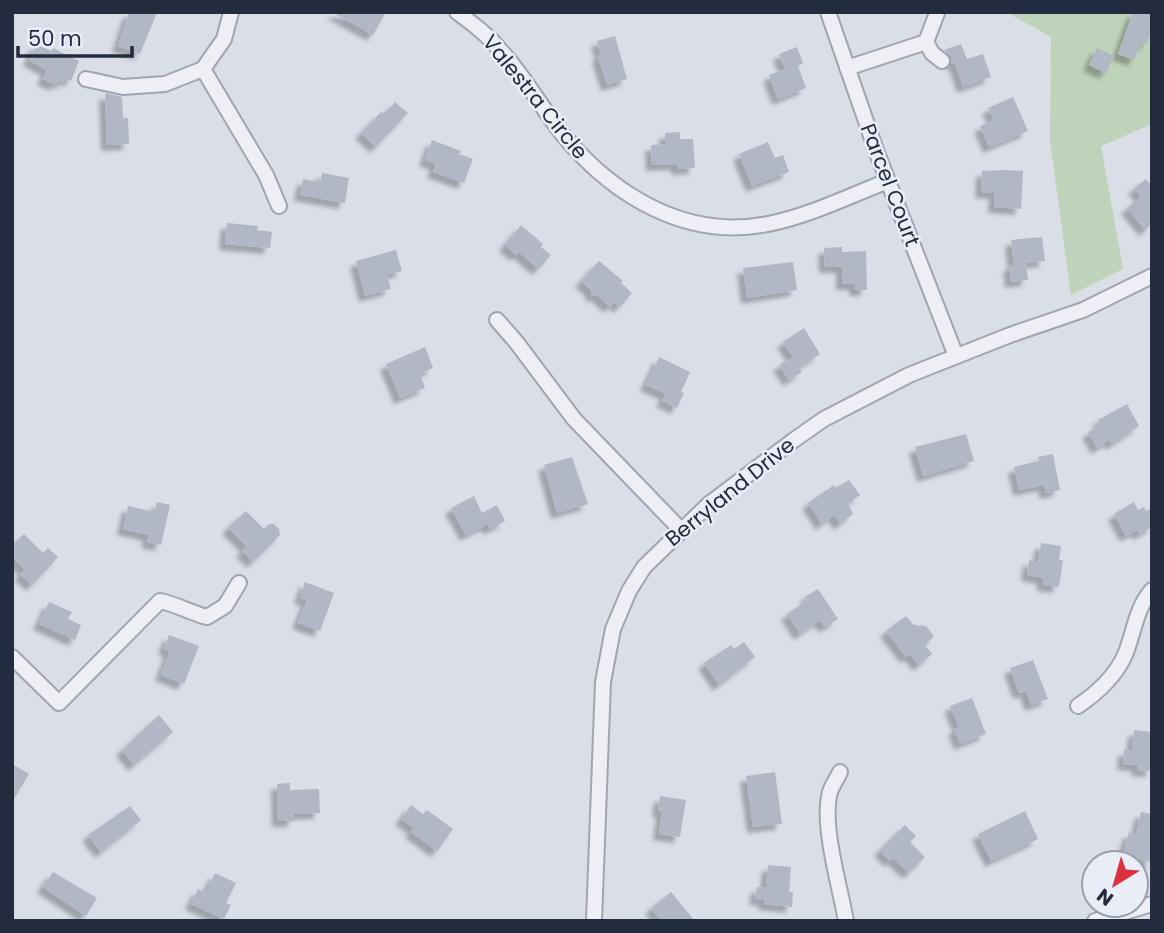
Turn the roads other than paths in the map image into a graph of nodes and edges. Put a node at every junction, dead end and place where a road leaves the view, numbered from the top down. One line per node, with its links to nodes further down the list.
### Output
1 (231, 12): 8 (street)
2 (457, 12): 10 (street, Valestra Circle)
3 (828, 12): 7 (street, Parcel Court)
4 (937, 13): 5 (street)
5 (926, 42): 6 (street); 7 (street)
6 (943, 61)
7 (847, 68): 10 (street, Parcel Court)
8 (203, 69): 9 (street); 11 (street)
9 (86, 79)
10 (888, 181): 14 (street, Parcel Court)
11 (279, 206)
12 (1152, 276): 14 (street, Berryland Drive)
13 (497, 320): 15 (street)
14 (956, 356): 15 (street, Berryland Drive)
15 (681, 530): 22 (street, Berryland Drive)
16 (239, 583): 18 (street)
17 (1152, 590): 19 (street)
18 (12, 657)
19 (1078, 706)
20 (840, 772): 23 (street)
21 (1152, 904): 24 (street)
22 (594, 921)
23 (846, 921)
24 (1095, 921)

